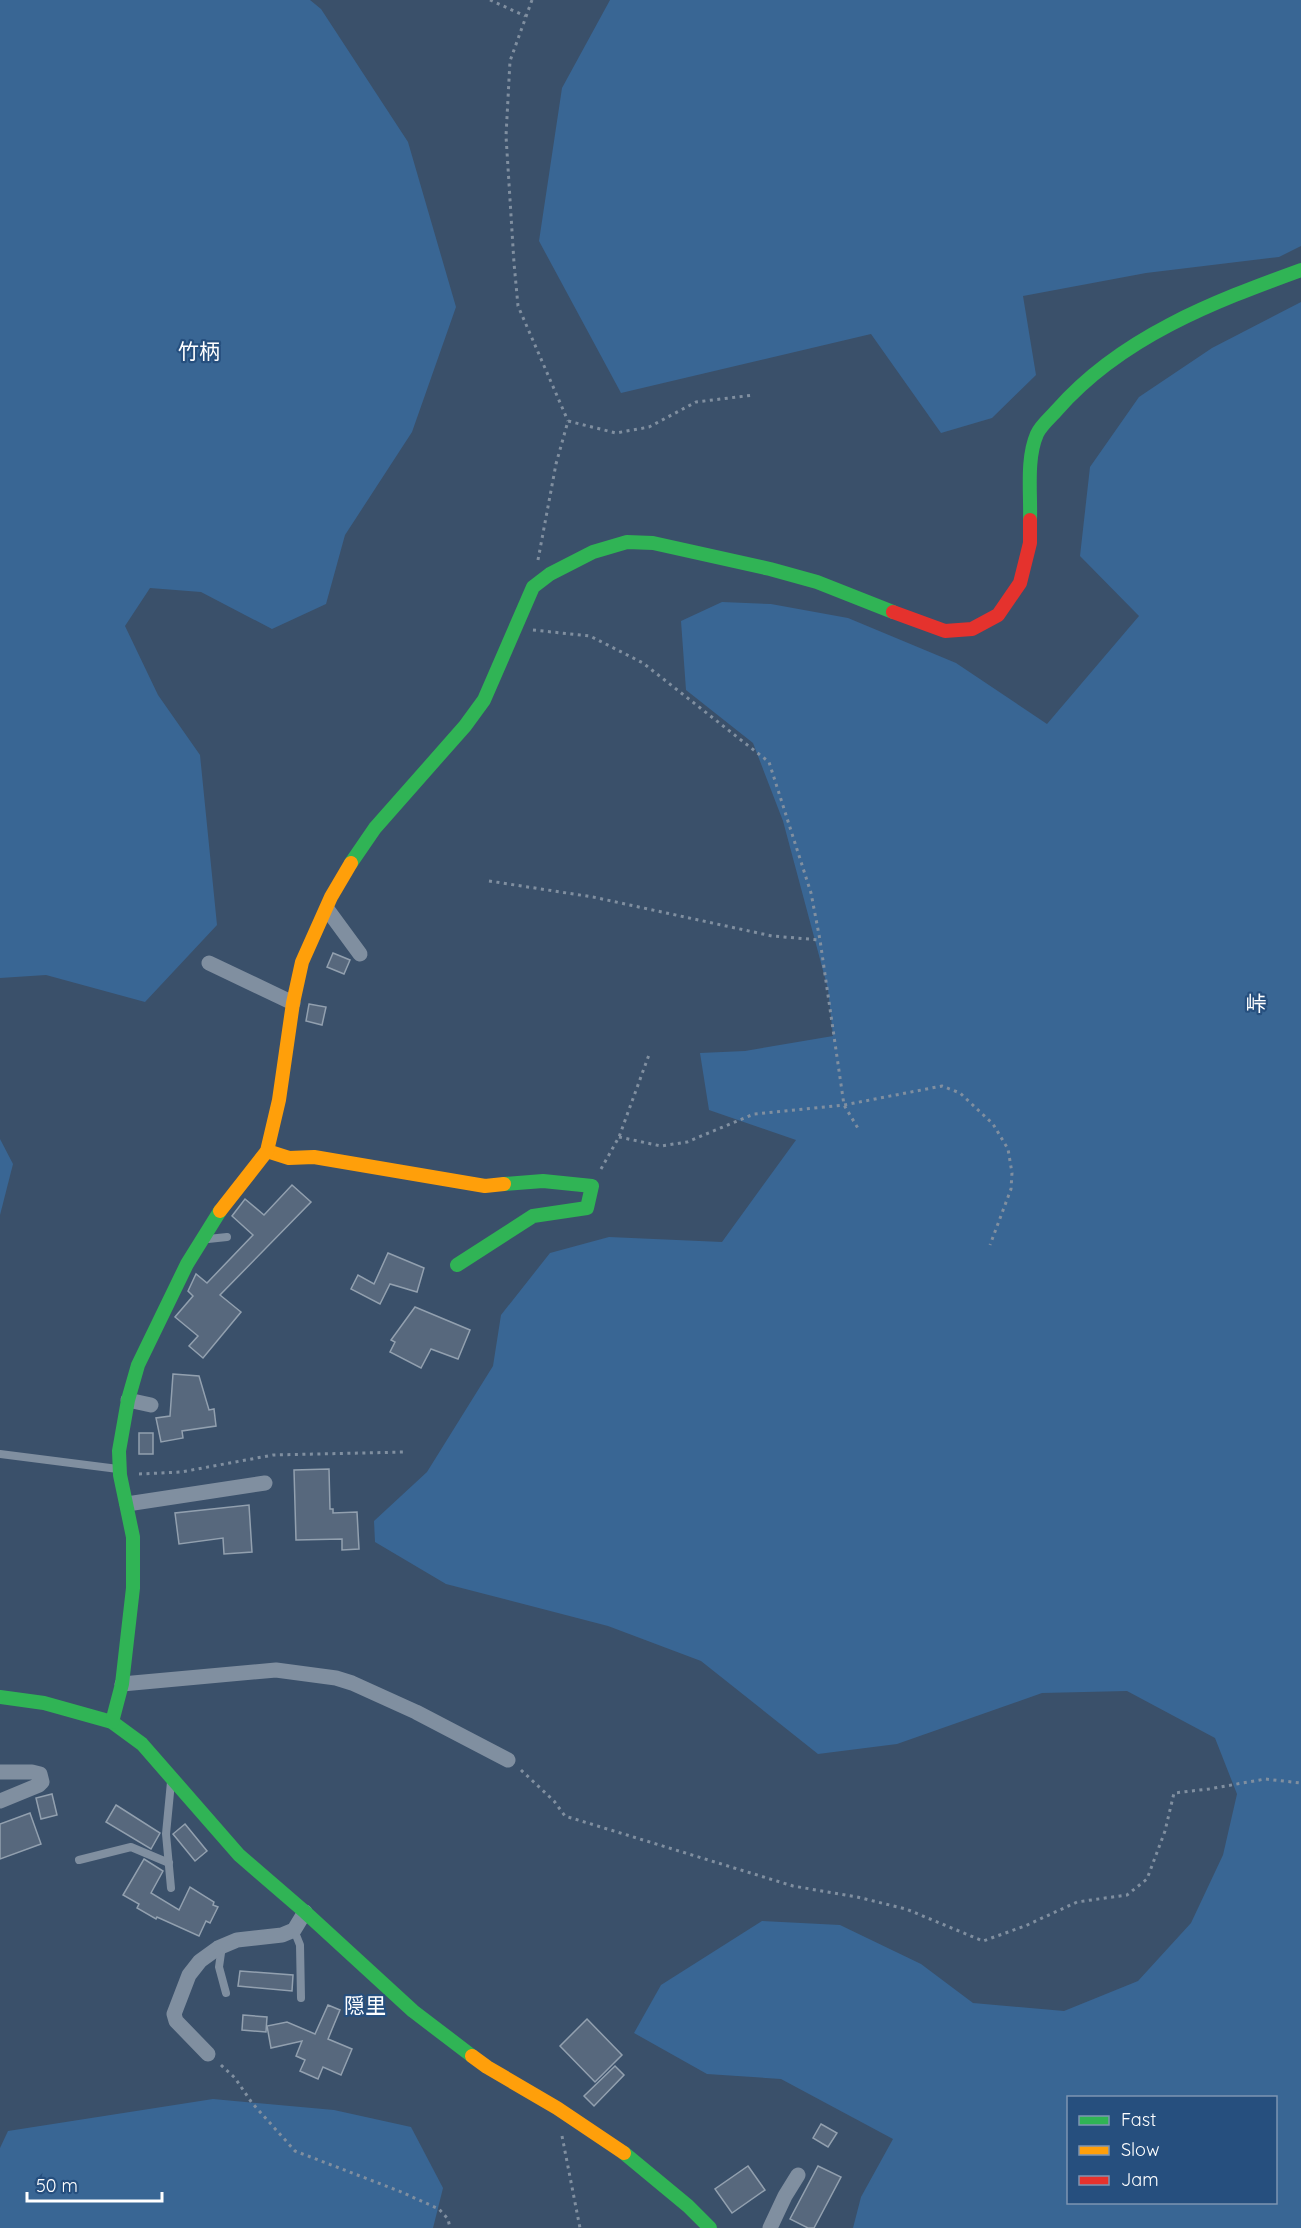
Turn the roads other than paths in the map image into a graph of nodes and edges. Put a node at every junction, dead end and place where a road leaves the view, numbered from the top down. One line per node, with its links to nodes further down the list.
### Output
1 (1301, 270): 2 (street)
2 (327, 909): 3 (street); 5 (street)
3 (360, 954)
4 (209, 963): 5 (street)
5 (293, 1003): 6 (street)
6 (267, 1151): 8 (street); 9 (street)
7 (227, 1237): 8 (lane)
8 (204, 1239): 10 (street)
9 (457, 1265)
10 (128, 1400): 11 (street); 13 (street)
11 (151, 1406)
12 (0, 1455): 13 (lane)
13 (120, 1472): 15 (street)
14 (265, 1482): 15 (street)
15 (127, 1504): 16 (street)
16 (122, 1684): 18 (street); 19 (street)
17 (0, 1697): 18 (street)
18 (112, 1722): 21 (street)
19 (508, 1760)
20 (0, 1772): 22 (street)
21 (172, 1778): 24 (lane); 26 (street)
22 (0, 1801)
23 (79, 1860): 24 (lane)
24 (169, 1863): 25 (lane)
25 (171, 1888)
26 (305, 1912): 27 (street); 33 (street)
27 (294, 1930): 28 (street); 30 (lane)
28 (222, 1946): 29 (lane); 31 (street)
29 (226, 1993)
30 (301, 1998)
31 (208, 2054)
32 (798, 2175): 34 (street)
33 (710, 2228)
34 (770, 2228)

